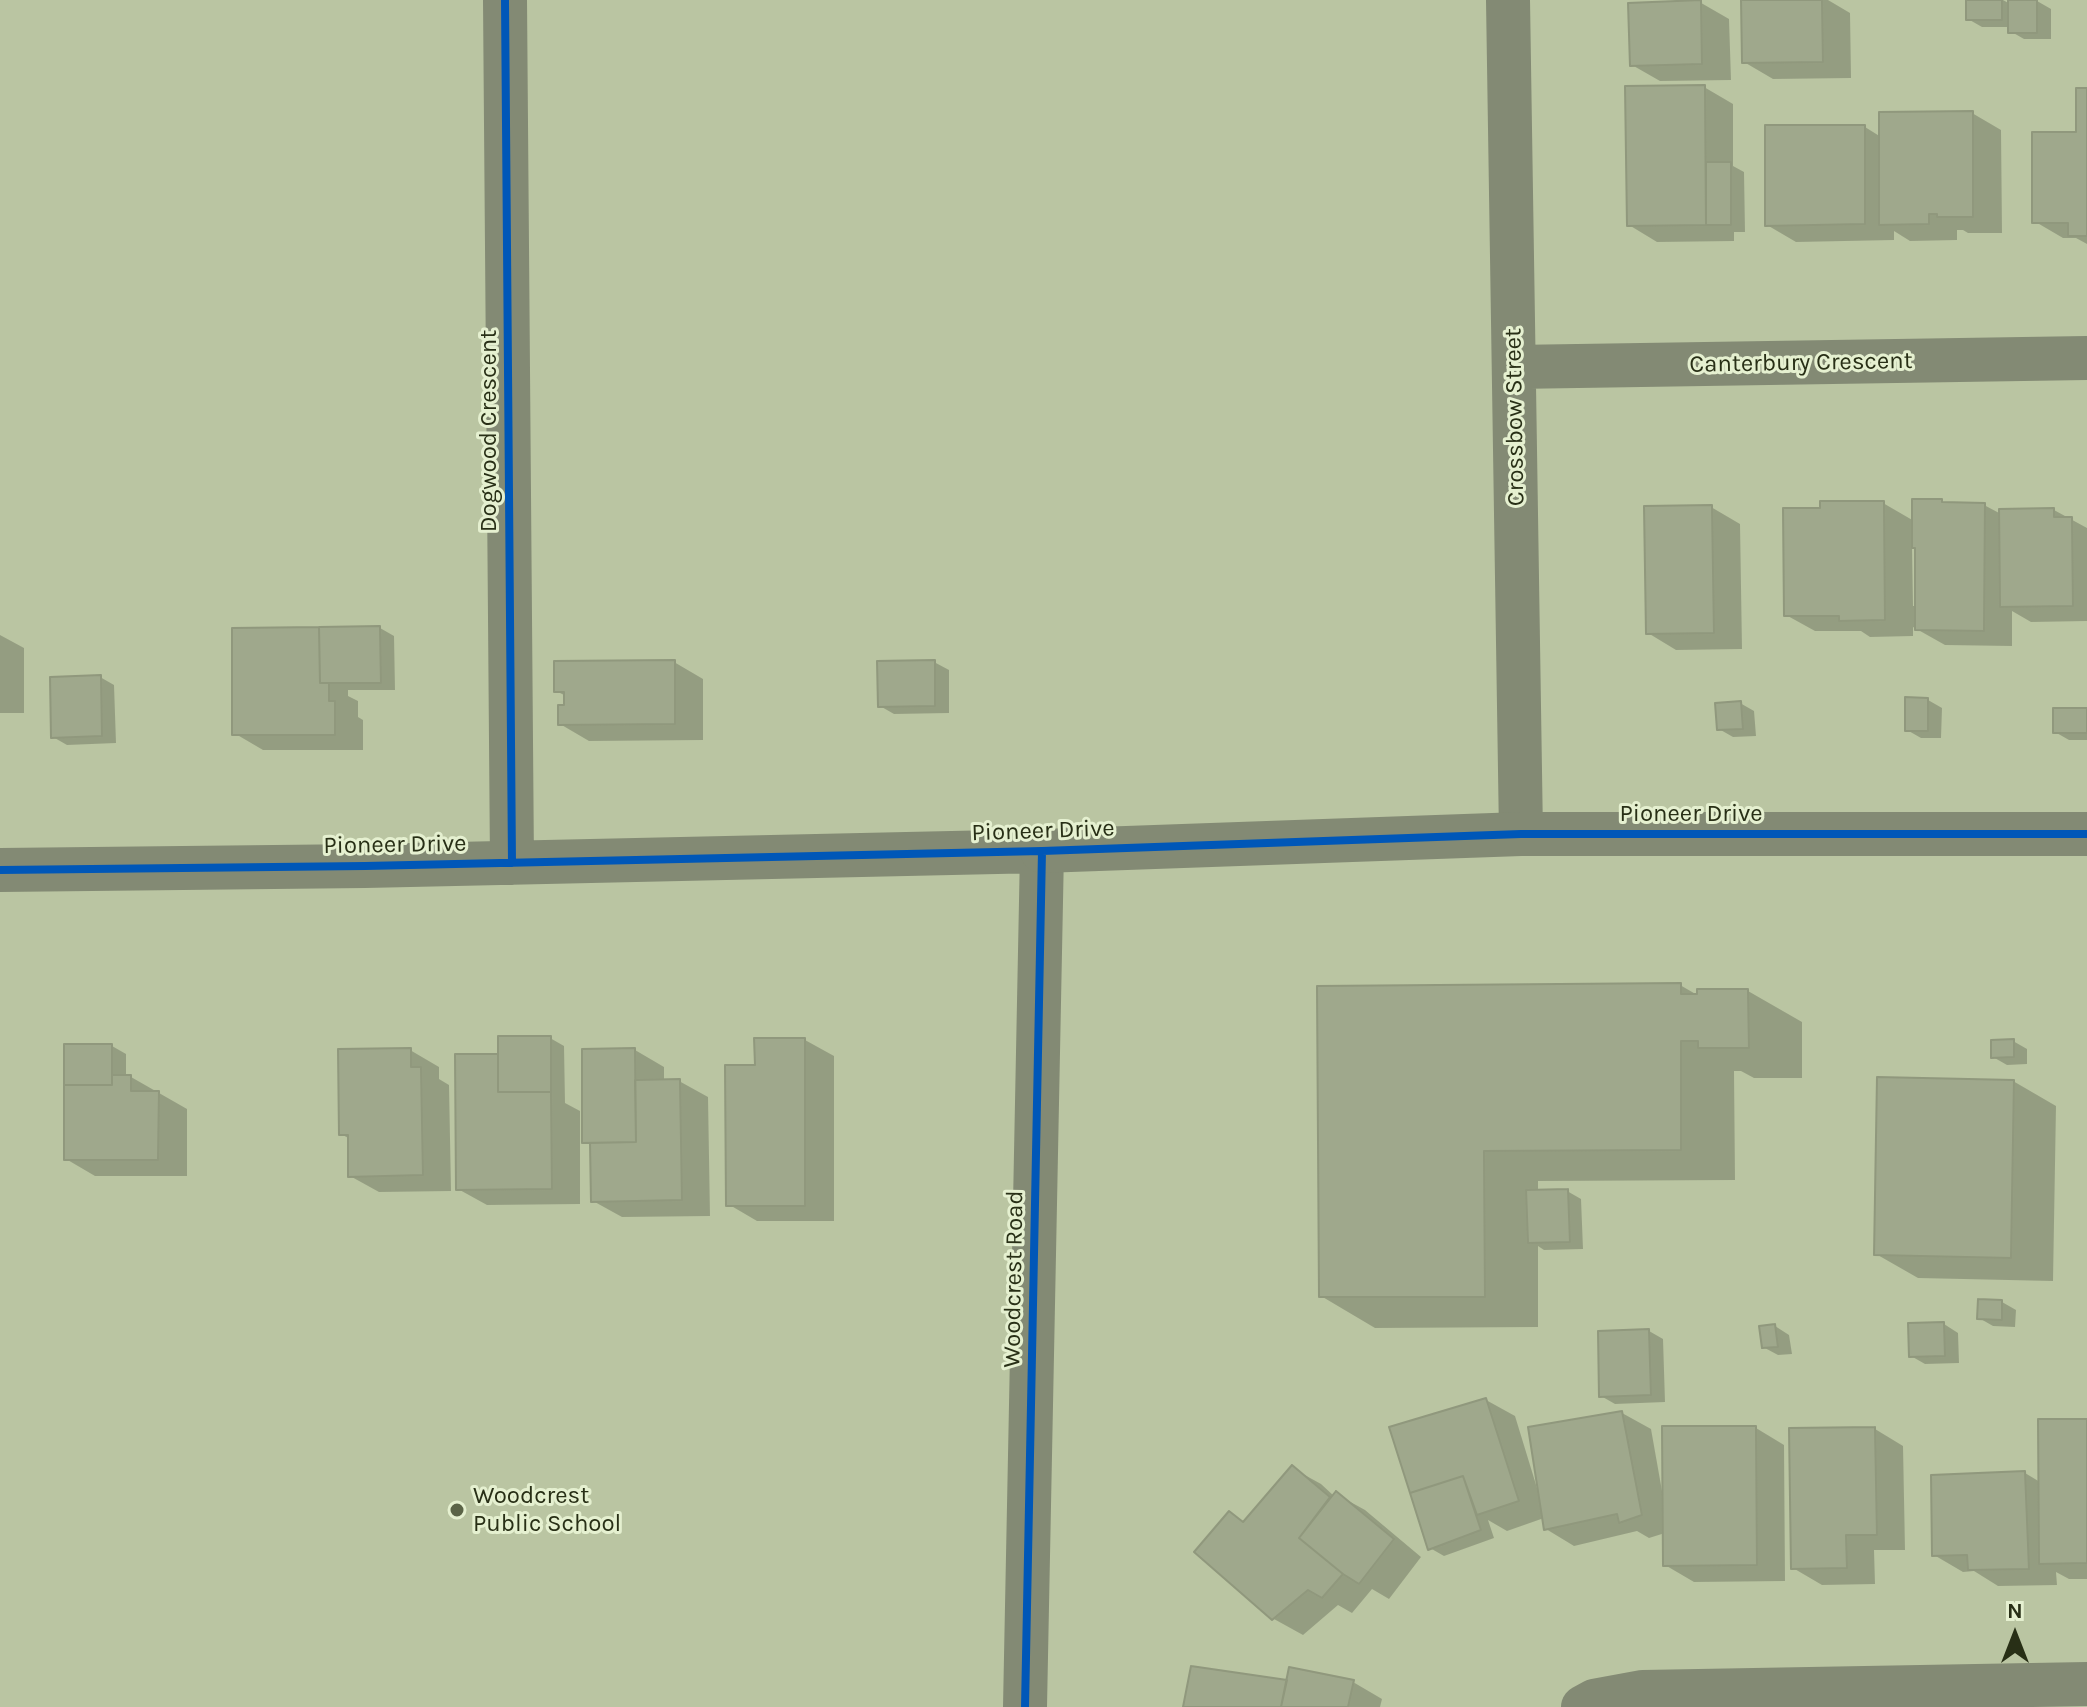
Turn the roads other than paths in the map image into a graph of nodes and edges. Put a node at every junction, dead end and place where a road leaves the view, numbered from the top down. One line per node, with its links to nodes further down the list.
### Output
1 (505, 0): 8 (street, Dogwood Crescent)
2 (1508, 0): 4 (street, Crossbow Street)
3 (2087, 358): 4 (street, Canterbury Crescent)
4 (1514, 367): 5 (street, Crossbow Street)
5 (1521, 834): 6 (street, Pioneer Drive); 7 (street, Pioneer Drive)
6 (2087, 834)
7 (1042, 851): 8 (street, Pioneer Drive); 11 (street, Woodcrest Road)
8 (512, 863): 9 (street, Pioneer Drive)
9 (0, 870)
10 (2087, 1684): 12 (street)
11 (1025, 1707)
12 (1583, 1707)

